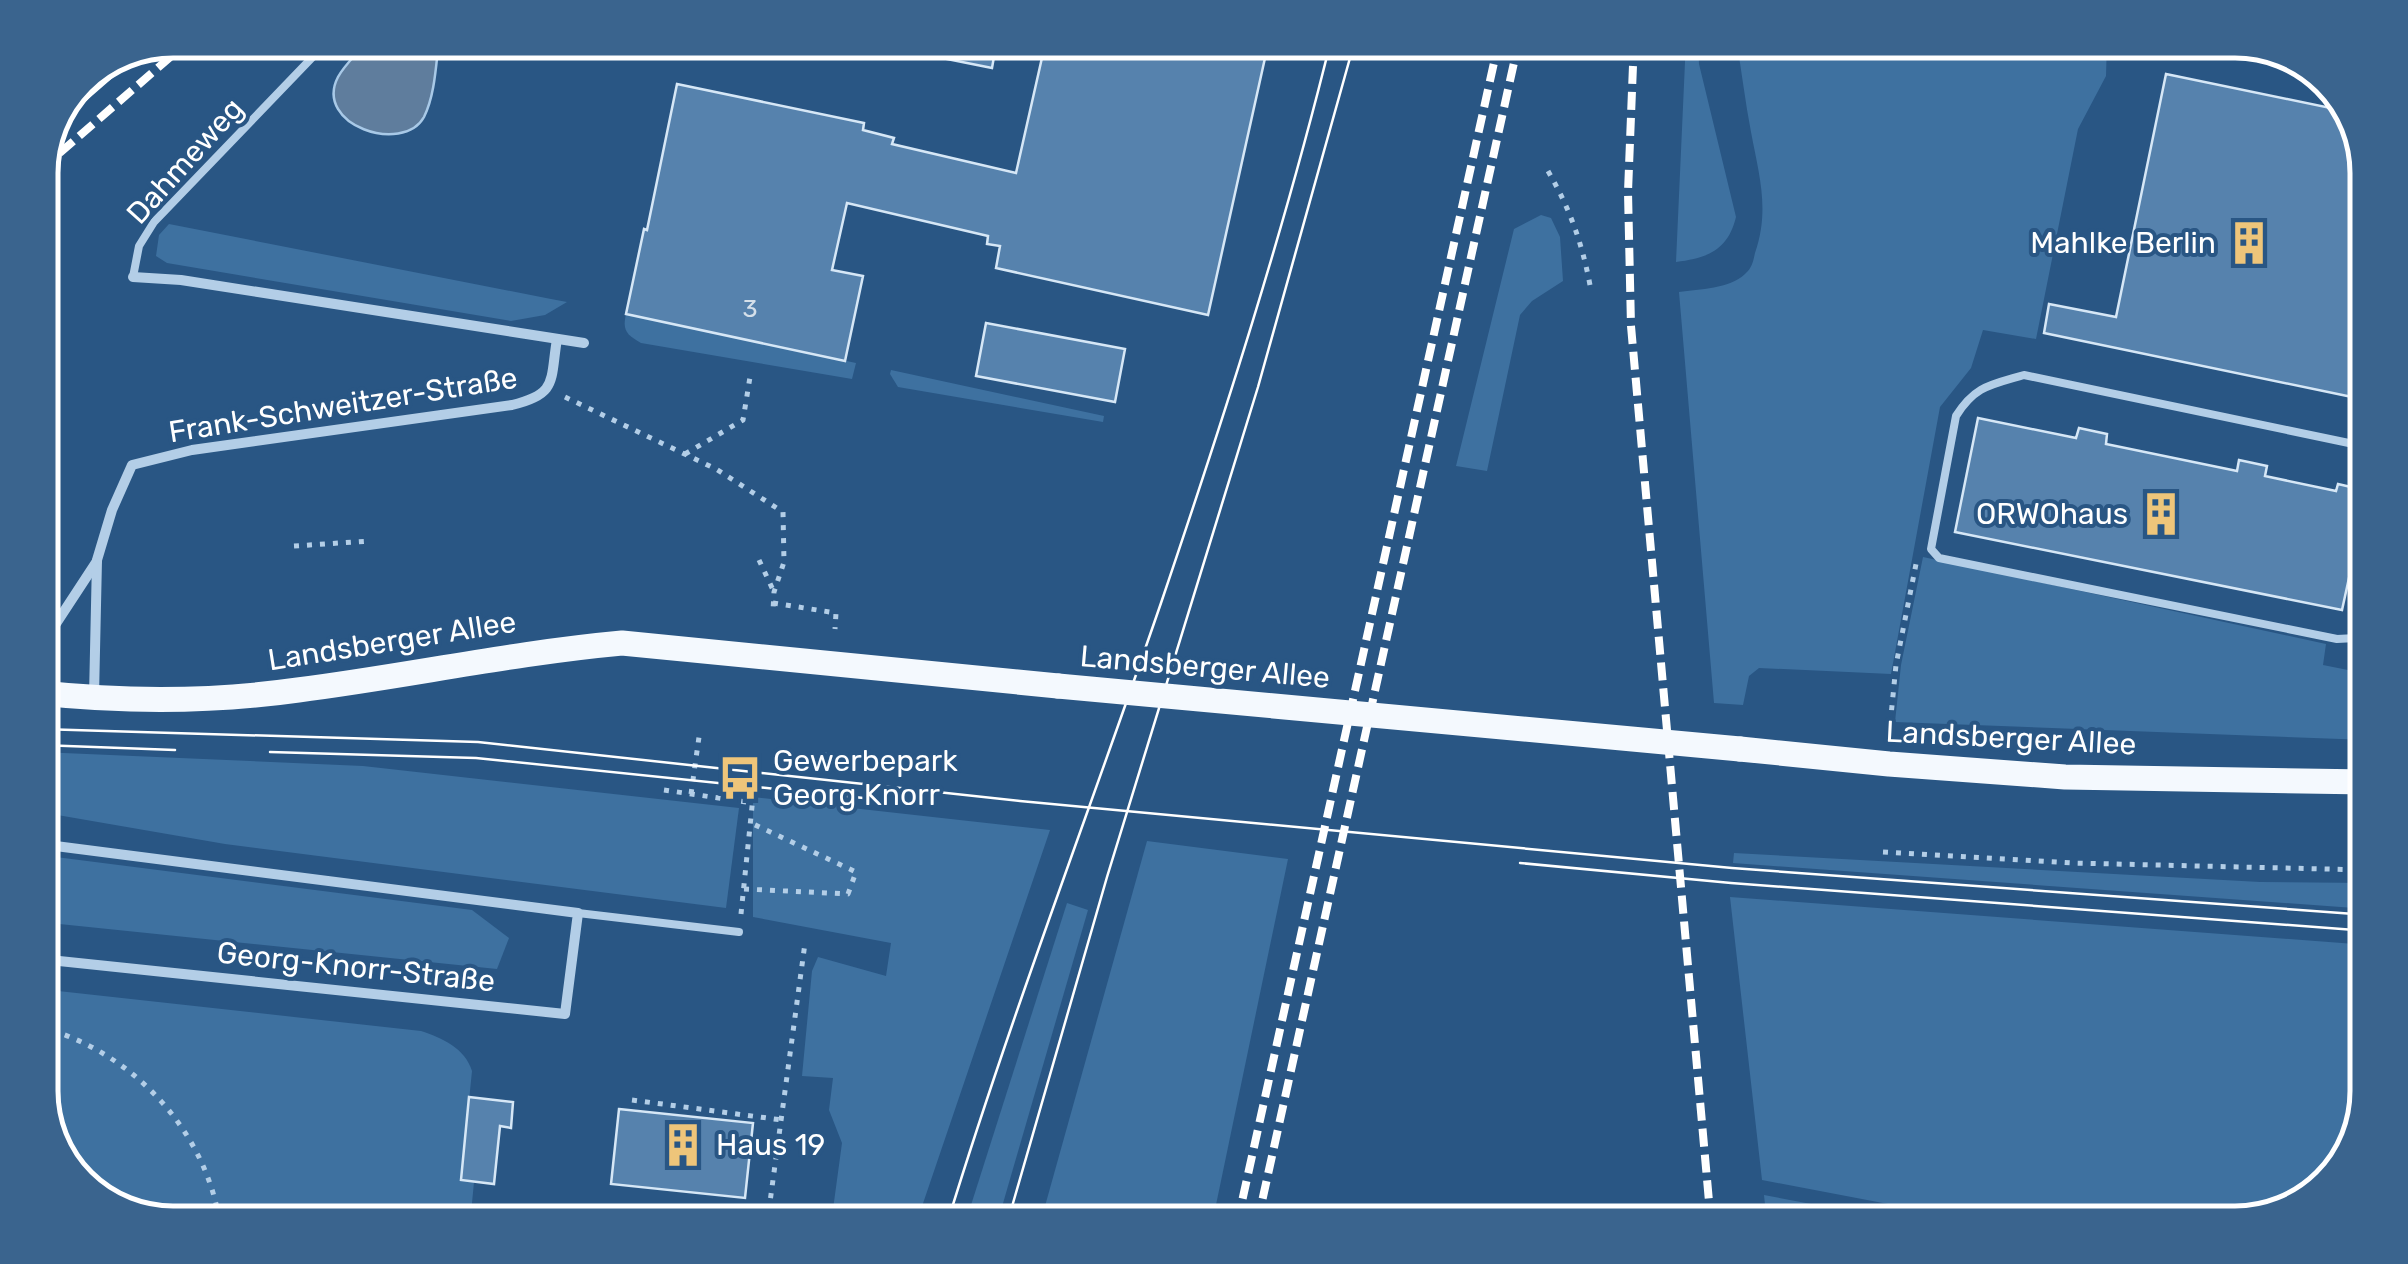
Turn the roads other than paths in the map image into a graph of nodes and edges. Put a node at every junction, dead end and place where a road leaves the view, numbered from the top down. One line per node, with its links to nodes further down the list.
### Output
1 (311, 58): 2 (lane, Dahmeweg)
2 (133, 277): 3 (street, Frank-Schweitzer-Straße)
3 (557, 340): 4 (street, Frank-Schweitzer-Straße); 6 (street, Frank-Schweitzer-Straße)
4 (584, 343)
5 (2350, 443): 8 (lane)
6 (97, 560): 7 (street, Frank-Schweitzer-Straße); 10 (street, Frank-Schweitzer-Straße)
7 (58, 620)
8 (2350, 638)
9 (58, 694): 10 (main road, Landsberger Allee)
10 (94, 698): 11 (main road, Landsberger Allee, bridge)
11 (2350, 782)
12 (58, 846): 13 (street)
13 (578, 913): 14 (lane); 15 (street, Georg-Knorr-Straße)
14 (739, 932)
15 (58, 961)

